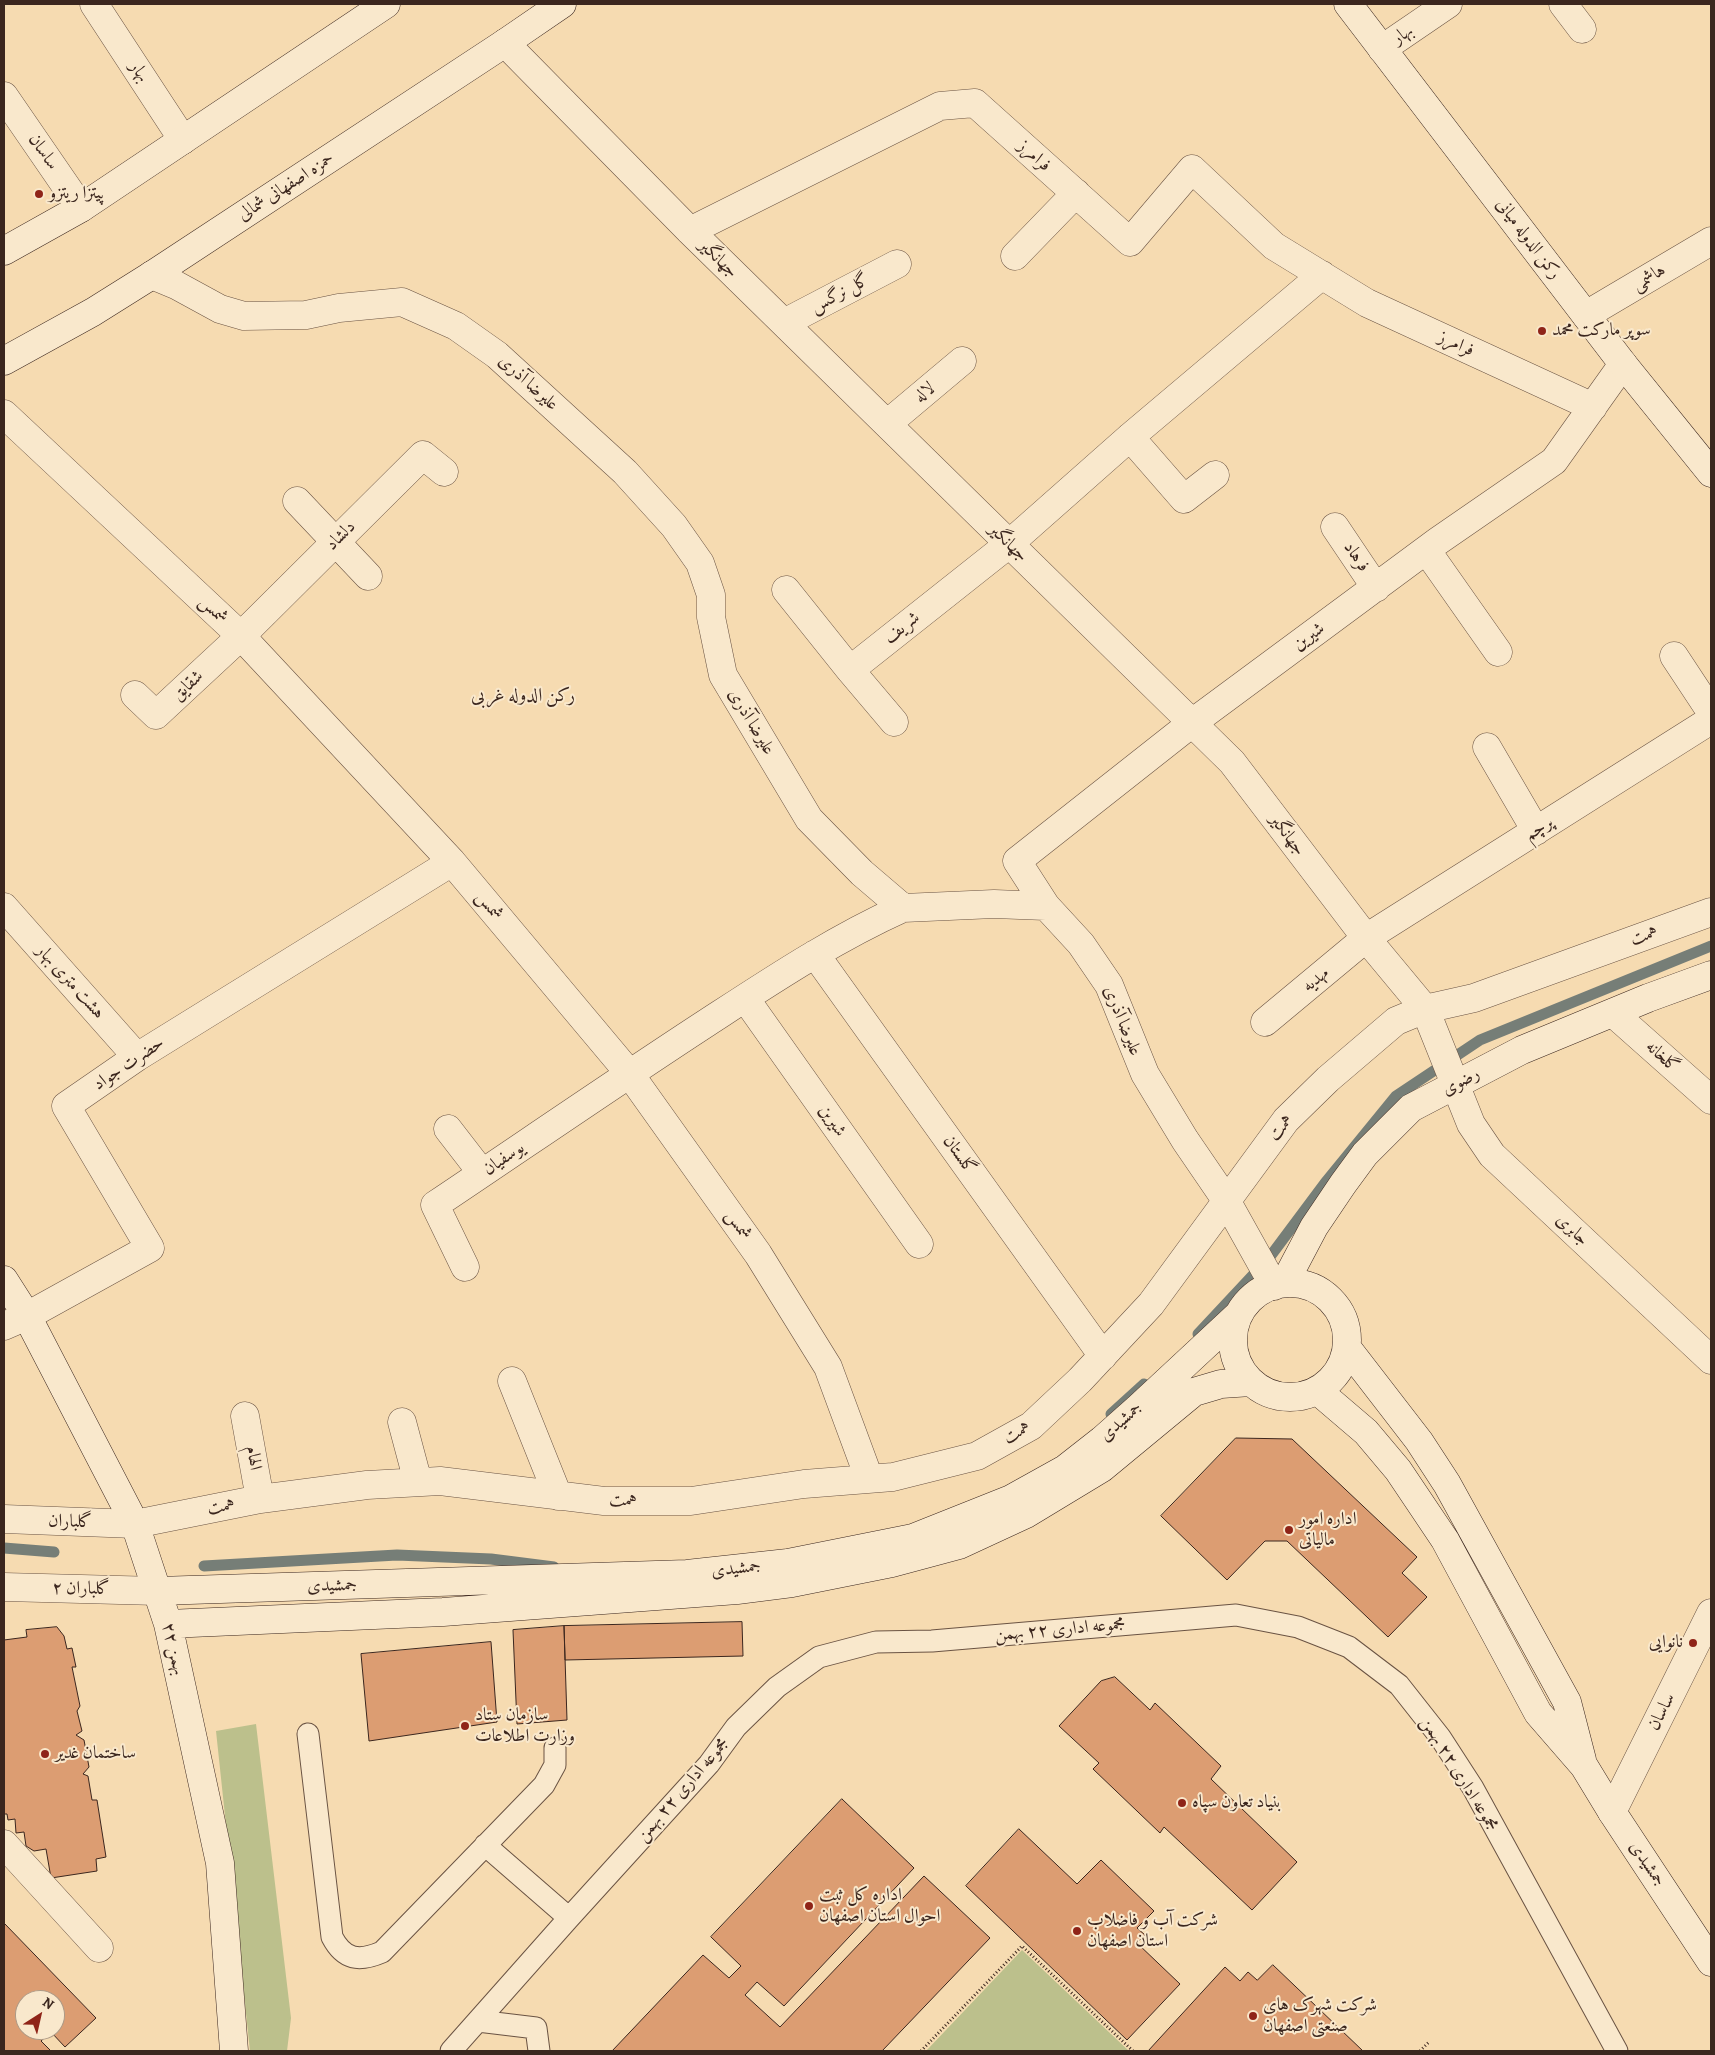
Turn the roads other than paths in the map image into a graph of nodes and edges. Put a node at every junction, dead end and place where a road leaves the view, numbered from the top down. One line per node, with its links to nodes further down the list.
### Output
1 (94, 4): 11 (street, بهار)
2 (386, 4): 11 (street)
3 (562, 4): 8 (street, حمزه اصفهانی شمالی)
4 (1348, 4): 9 (street, رکن الدوله میانی)
5 (1448, 4): 9 (street, بهار)
6 (1563, 4): 7 (street)
7 (1582, 29)
8 (505, 43): 14 (street, جهانگیر); 19 (street, حمزه اصفهانی شمالی)
9 (1382, 49): 21 (street, رکن الدوله میانی)
10 (4, 96): 13 (street, ساسان)
11 (183, 140): 13 (street)
12 (1076, 193): 14 (street, فرامرز); 17 (street); 20 (street, فرامرز)
13 (81, 208): 16 (street)
14 (690, 231): 22 (street, جهانگیر)
15 (1711, 241): 21 (street, هاشمی)
16 (4, 252)
17 (1015, 256)
18 (897, 264): 22 (street, گل نرگس)
19 (152, 275): 23 (street, حمزه اصفهانی شمالی); 55 (street, علیرضا آذری)
20 (1322, 275): 26 (street, فرامرز); 29 (street)
21 (1586, 315): 25 (street, رکن الدوله میانی)
22 (784, 323): 28 (street, جهانگیر)
23 (4, 361)
24 (962, 361): 28 (street, لاله)
25 (1623, 364): 26 (street, شیرین); 31 (street, رکن الدوله میانی)
26 (1593, 407): 37 (street, شیرین)
27 (4, 414): 41 (street, شمس)
28 (887, 424): 36 (street, جهانگیر)
29 (1130, 438): 32 (street); 36 (street)
30 (444, 472): 35 (street, دلشاد)
31 (1711, 473)
32 (1215, 475)
33 (297, 501): 35 (street)
34 (1336, 527): 39 (street, فرهاد)
35 (336, 541): 38 (street); 41 (street, دلشاد)
36 (1009, 544): 44 (street, شریف); 49 (street, جهانگیر)
37 (1427, 550): 39 (street, شیرین); 42 (street)
38 (368, 576)
39 (1376, 588): 49 (street, شیرین)
40 (786, 590): 44 (street)
41 (241, 636): 45 (street, شقایق); 52 (street, شمس)
42 (1498, 652)
43 (1674, 656): 46 (street)
44 (850, 670): 48 (street)
45 (135, 695)
46 (1711, 712)
47 (1711, 720): 51 (street, پرچم)
48 (894, 722)
49 (1192, 723): 53 (street, شیرین); 57 (street, جهانگیر)
50 (1487, 747): 51 (street)
51 (1536, 831): 57 (street, پرچم)
52 (452, 862): 64 (street, حضرت جواد); 65 (street, شمس)
53 (1046, 906): 55 (street); 70 (street, علیرضا آذری)
54 (4, 907): 64 (street, هشت متری بهار)
55 (903, 908): 58 (street)
56 (1711, 912): 61 (street, همت)
57 (1366, 938): 61 (street, جهانگیر); 63 (street, مهدیه)
58 (815, 954): 60 (street); 78 (street, گلستان)
59 (1711, 975): 62 (street, رضوی)
60 (745, 998): 65 (street); 71 (street, شیرین)
61 (1425, 1009): 66 (street, جهانگیر); 70 (street, همت)
62 (1613, 1013): 66 (street, رضوی); 67 (street, گلخانه)
63 (1264, 1022)
64 (136, 1057): 76 (street, حضرت جواد)
65 (629, 1074): 69 (street, یوسفیان); 85 (street, شمس)
66 (1454, 1085): 74 (street, رضوی); 79 (street, جابری)
67 (1711, 1100)
68 (448, 1129): 69 (street)
69 (482, 1174): 72 (street, یوسفیان)
70 (1226, 1200): 74 (street, علیرضا آذری); 78 (street, همت)
71 (919, 1244)
72 (465, 1266)
73 (4, 1280): 76 (street, ۲۲ بهمن)
74 (1279, 1284): 75 (street); 77 (street)
75 (1238, 1315): 81 (street); 95 (street, جمشیدی)
76 (16, 1321): 90 (street, ۲۲ بهمن)
77 (1348, 1349): 82 (street); 91 (street)
78 (1103, 1356): 85 (street, همت)
79 (1711, 1360)
80 (512, 1381): 87 (street)
81 (1251, 1382): 82 (street); 95 (street, جمشیدی)
82 (1318, 1392): 93 (street)
83 (245, 1416): 88 (street, الهام)
84 (402, 1422): 86 (street)
85 (869, 1478): 87 (street, همت)
86 (418, 1482): 87 (street, همت); 88 (street, همت)
87 (558, 1496)
88 (260, 1499): 90 (street, همت)
89 (4, 1519): 90 (street, گلباران)
90 (135, 1524): 94 (street, ۲۲ بهمن)
91 (1499, 1578): 93 (street); 100 (street)
92 (4, 1587): 94 (street, گلباران ۲)
93 (1471, 1588): 100 (street)
94 (158, 1591): 95 (street, جمشیدی); 97 (street, ۲۲ بهمن)
95 (521, 1593): 97 (street, جمشیدی)
96 (1709, 1622): 101 (street, ساسان)
97 (168, 1624): 108 (street, ۲۲ بهمن)
98 (308, 1734): 103 (lane)
99 (555, 1748): 103 (lane)
100 (1584, 1766): 101 (street, جمشیدی)
101 (1612, 1812): 106 (street, جمشیدی)
102 (4, 1844): 105 (street)
103 (485, 1845): 104 (lane)
104 (569, 1918): 107 (lane, مجموعه اداری ۲۲ بهمن); 111 (lane, مجموعه اداری ۲۲ بهمن)
105 (99, 1948)
106 (1711, 1962)
107 (478, 2021): 109 (lane, مجموعه اداری ۲۲ بهمن); 110 (lane)
108 (234, 2051)
109 (451, 2051)
110 (539, 2051)
111 (1617, 2051)

